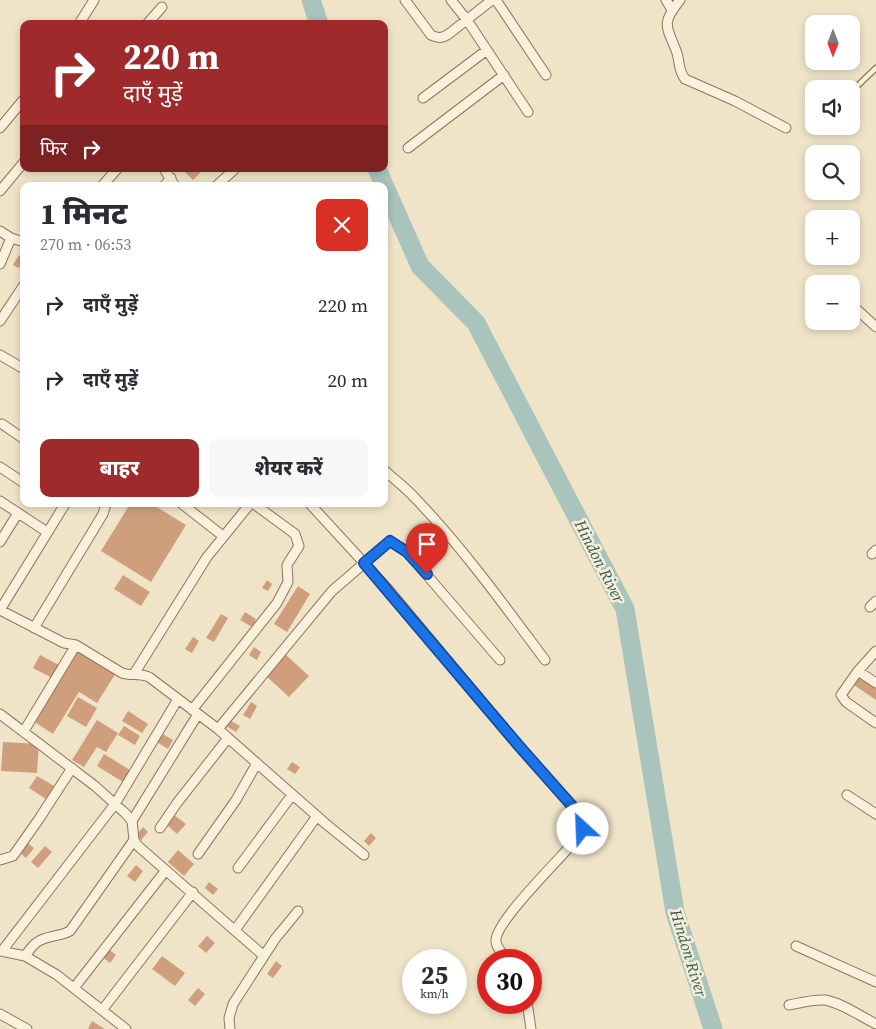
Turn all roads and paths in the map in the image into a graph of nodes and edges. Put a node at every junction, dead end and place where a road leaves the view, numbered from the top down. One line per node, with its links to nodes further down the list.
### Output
1 (94, 0): 10 (street)
2 (406, 0): 12 (street)
3 (451, 0): 12 (street)
4 (492, 0): 12 (street)
5 (496, 0): 15 (street)
6 (666, 0): 9 (street)
7 (680, 0): 9 (street)
8 (162, 7): 11 (street)
9 (672, 10): 22 (street)
10 (82, 20)
11 (151, 20)
12 (467, 20): 13 (street)
13 (487, 50): 16 (street); 18 (street)
14 (876, 68): 17 (lane)
15 (546, 75)
16 (504, 76): 20 (street); 23 (street)
17 (860, 83)
18 (423, 98)
19 (20, 104): 21 (street)
20 (528, 112)
21 (0, 128)
22 (786, 128)
23 (408, 148)
24 (20, 167): 29 (street)
25 (114, 172): 27 (street)
26 (232, 172): 28 (street)
27 (106, 182)
28 (220, 182)
29 (0, 191)
30 (0, 231): 31 (street)
31 (11, 238): 32 (street); 33 (street)
32 (20, 241)
33 (0, 264)
34 (20, 291): 36 (street)
35 (860, 312): 37 (street)
36 (0, 321)
37 (876, 327)
38 (0, 355): 39 (street)
39 (20, 367)
40 (2, 424): 41 (street)
41 (20, 436)
42 (0, 467): 44 (street)
43 (388, 473): 61 (street)
44 (20, 480)
45 (0, 501): 52 (street)
46 (60, 507): 53 (street)
47 (105, 507): 57 (street)
48 (186, 507): 54 (street)
49 (245, 507): 54 (street)
50 (250, 507): 66 (street)
51 (313, 507): 56 (street)
52 (18, 513): 53 (street); 55 (street)
53 (47, 532): 57 (street)
54 (223, 536): 63 (street)
55 (0, 542)
56 (364, 563): 60 (street); 69 (street); 91 (street)
57 (34, 628): 58 (street)
58 (76, 645): 63 (street); 70 (street)
59 (876, 651): 62 (street)
60 (500, 660)
61 (545, 660)
62 (858, 671): 64 (street); 68 (street)
63 (134, 674): 65 (street)
64 (876, 683)
65 (178, 699): 66 (street); 76 (street)
66 (195, 712): 69 (street); 79 (street)
67 (0, 714): 70 (street)
68 (876, 723)
69 (218, 729): 71 (street)
70 (24, 731): 73 (street)
71 (228, 738): 72 (street); 80 (street)
72 (257, 763): 74 (street); 82 (street)
73 (72, 768): 76 (street); 84 (street)
74 (292, 795): 78 (street); 85 (street)
75 (847, 795): 77 (street)
76 (115, 804): 79 (street); 92 (street)
77 (876, 814)
78 (317, 816): 83 (street); 89 (street)
79 (132, 821): 81 (street)
80 (160, 828)
81 (134, 840): 86 (street); 93 (street)
82 (198, 854)
83 (364, 855)
84 (0, 860)
85 (238, 868)
86 (166, 870): 87 (street); 96 (street)
87 (193, 892): 89 (street); 98 (street)
88 (298, 911): 94 (street)
89 (236, 930): 94 (street)
90 (796, 946): 95 (street)
91 (501, 949)
92 (1, 951): 93 (street)
93 (25, 956): 96 (street)
94 (264, 956): 104 (street)
95 (876, 982)
96 (74, 988): 98 (street)
97 (788, 1005): 101 (street)
98 (103, 1009): 103 (street)
99 (0, 1014): 102 (street)
100 (529, 1014): 105 (street)
101 (876, 1024)
102 (27, 1029)
103 (126, 1029)
104 (230, 1029)
105 (531, 1029)

